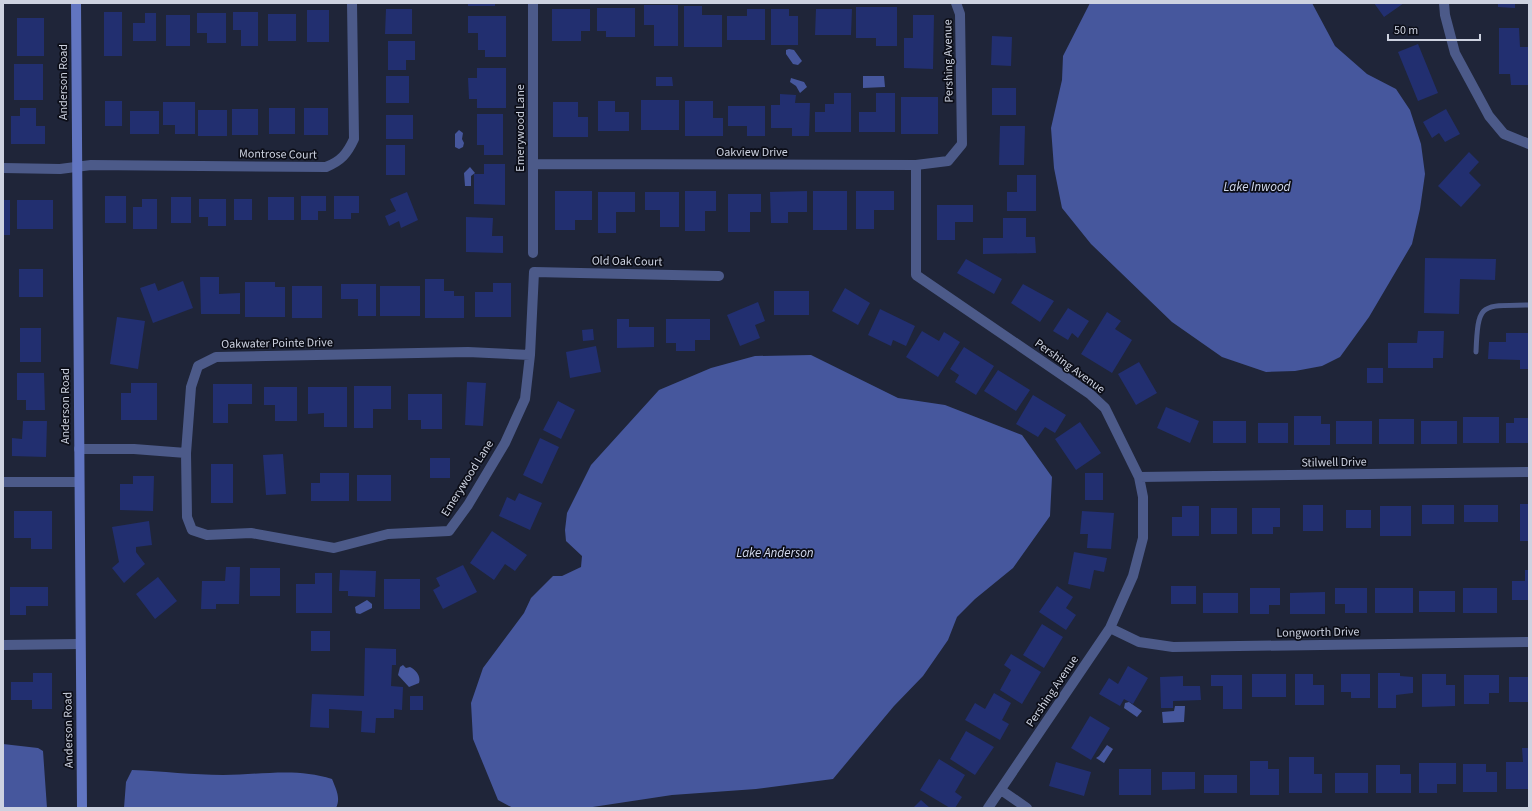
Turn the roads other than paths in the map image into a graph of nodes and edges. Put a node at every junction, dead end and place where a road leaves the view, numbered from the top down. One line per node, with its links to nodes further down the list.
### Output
1 (76, 3): 10 (street, Anderson Road)
2 (352, 3): 10 (street, Montrose Court)
3 (533, 3): 8 (street, Emerywood Lane)
4 (956, 3): 6 (street, Pershing Avenue)
5 (1444, 3): 7 (street)
6 (962, 144): 9 (street, Oakview Drive)
7 (1529, 144)
8 (534, 164): 9 (street, Oakview Drive); 12 (street, Emerywood Lane)
9 (916, 165): 21 (street, Pershing Avenue)
10 (77, 166): 11 (street, Montrose Court); 18 (street, Anderson Road)
11 (3, 168)
12 (533, 253)
13 (534, 272): 14 (street, Old Oak Court); 17 (street, Emerywood Lane)
14 (719, 276)
15 (1529, 305): 16 (lane)
16 (1476, 352)
17 (530, 355): 19 (street, Oakwater Pointe Drive); 19 (street, Emerywood Lane)
18 (79, 449): 19 (street); 23 (street, Anderson Road)
19 (186, 453)
20 (1529, 472): 21 (street, Stilwell Drive)
21 (1139, 477): 24 (street, Pershing Avenue)
22 (3, 482): 23 (street)
23 (79, 482): 26 (street, Anderson Road)
24 (1110, 628): 25 (street, Longworth Drive); 28 (street, Pershing Avenue)
25 (1529, 642)
26 (80, 644): 27 (street); 29 (street, Anderson Road)
27 (3, 645)
28 (1001, 790): 30 (street, Pershing Avenue); 31 (street)
29 (82, 808)
30 (988, 808)
31 (1028, 808)

